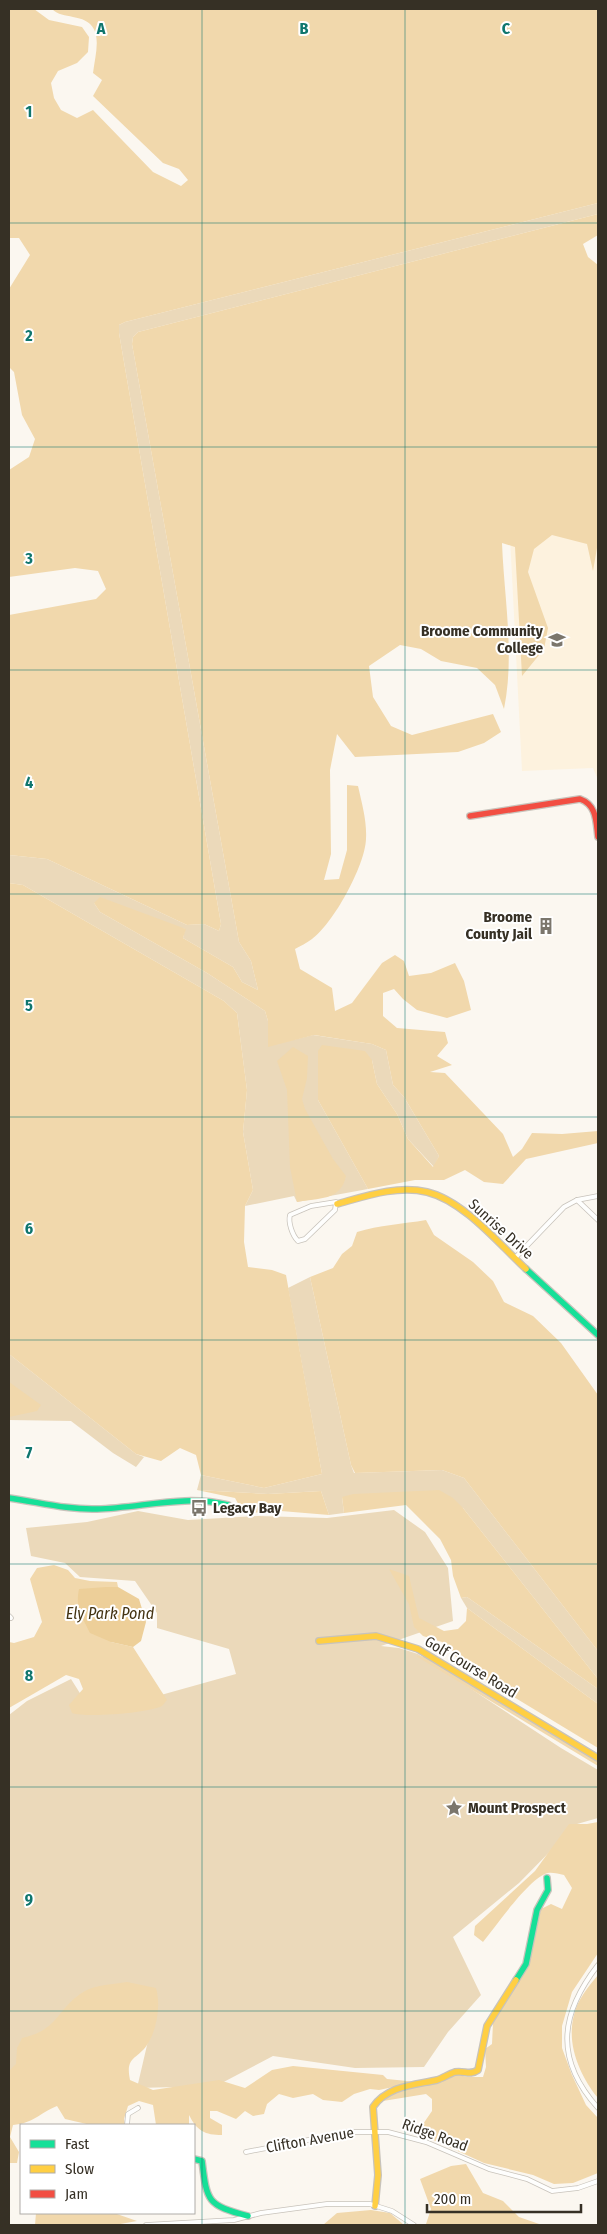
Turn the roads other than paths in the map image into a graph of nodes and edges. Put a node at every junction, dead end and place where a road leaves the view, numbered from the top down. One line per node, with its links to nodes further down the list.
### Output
1 (470, 816): 2 (street)
2 (598, 837)
3 (598, 1196): 4 (street)
4 (577, 1200): 6 (street); 7 (street)
5 (336, 1204): 5 (street, Sunrise Drive); 7 (street, Sunrise Drive)
6 (598, 1220)
7 (515, 1258): 8 (street, Sunrise Drive)
8 (598, 1335)
9 (9, 1498): 10 (street)
10 (228, 1506)
11 (319, 1641): 12 (street, Golf Course Road)
12 (598, 1758)
13 (547, 1878): 18 (street)
14 (598, 1965): 16 (street)
15 (138, 2108): 17 (street)
16 (598, 2108)
17 (127, 2124)
18 (375, 2131): 19 (street, Clifton Avenue); 21 (street, Ridge Road); 22 (street)
19 (246, 2152)
20 (195, 2159): 23 (street)
21 (598, 2181)
22 (375, 2206): 23 (street); 25 (street)
23 (248, 2216): 24 (street)
24 (146, 2225)
25 (414, 2225)

